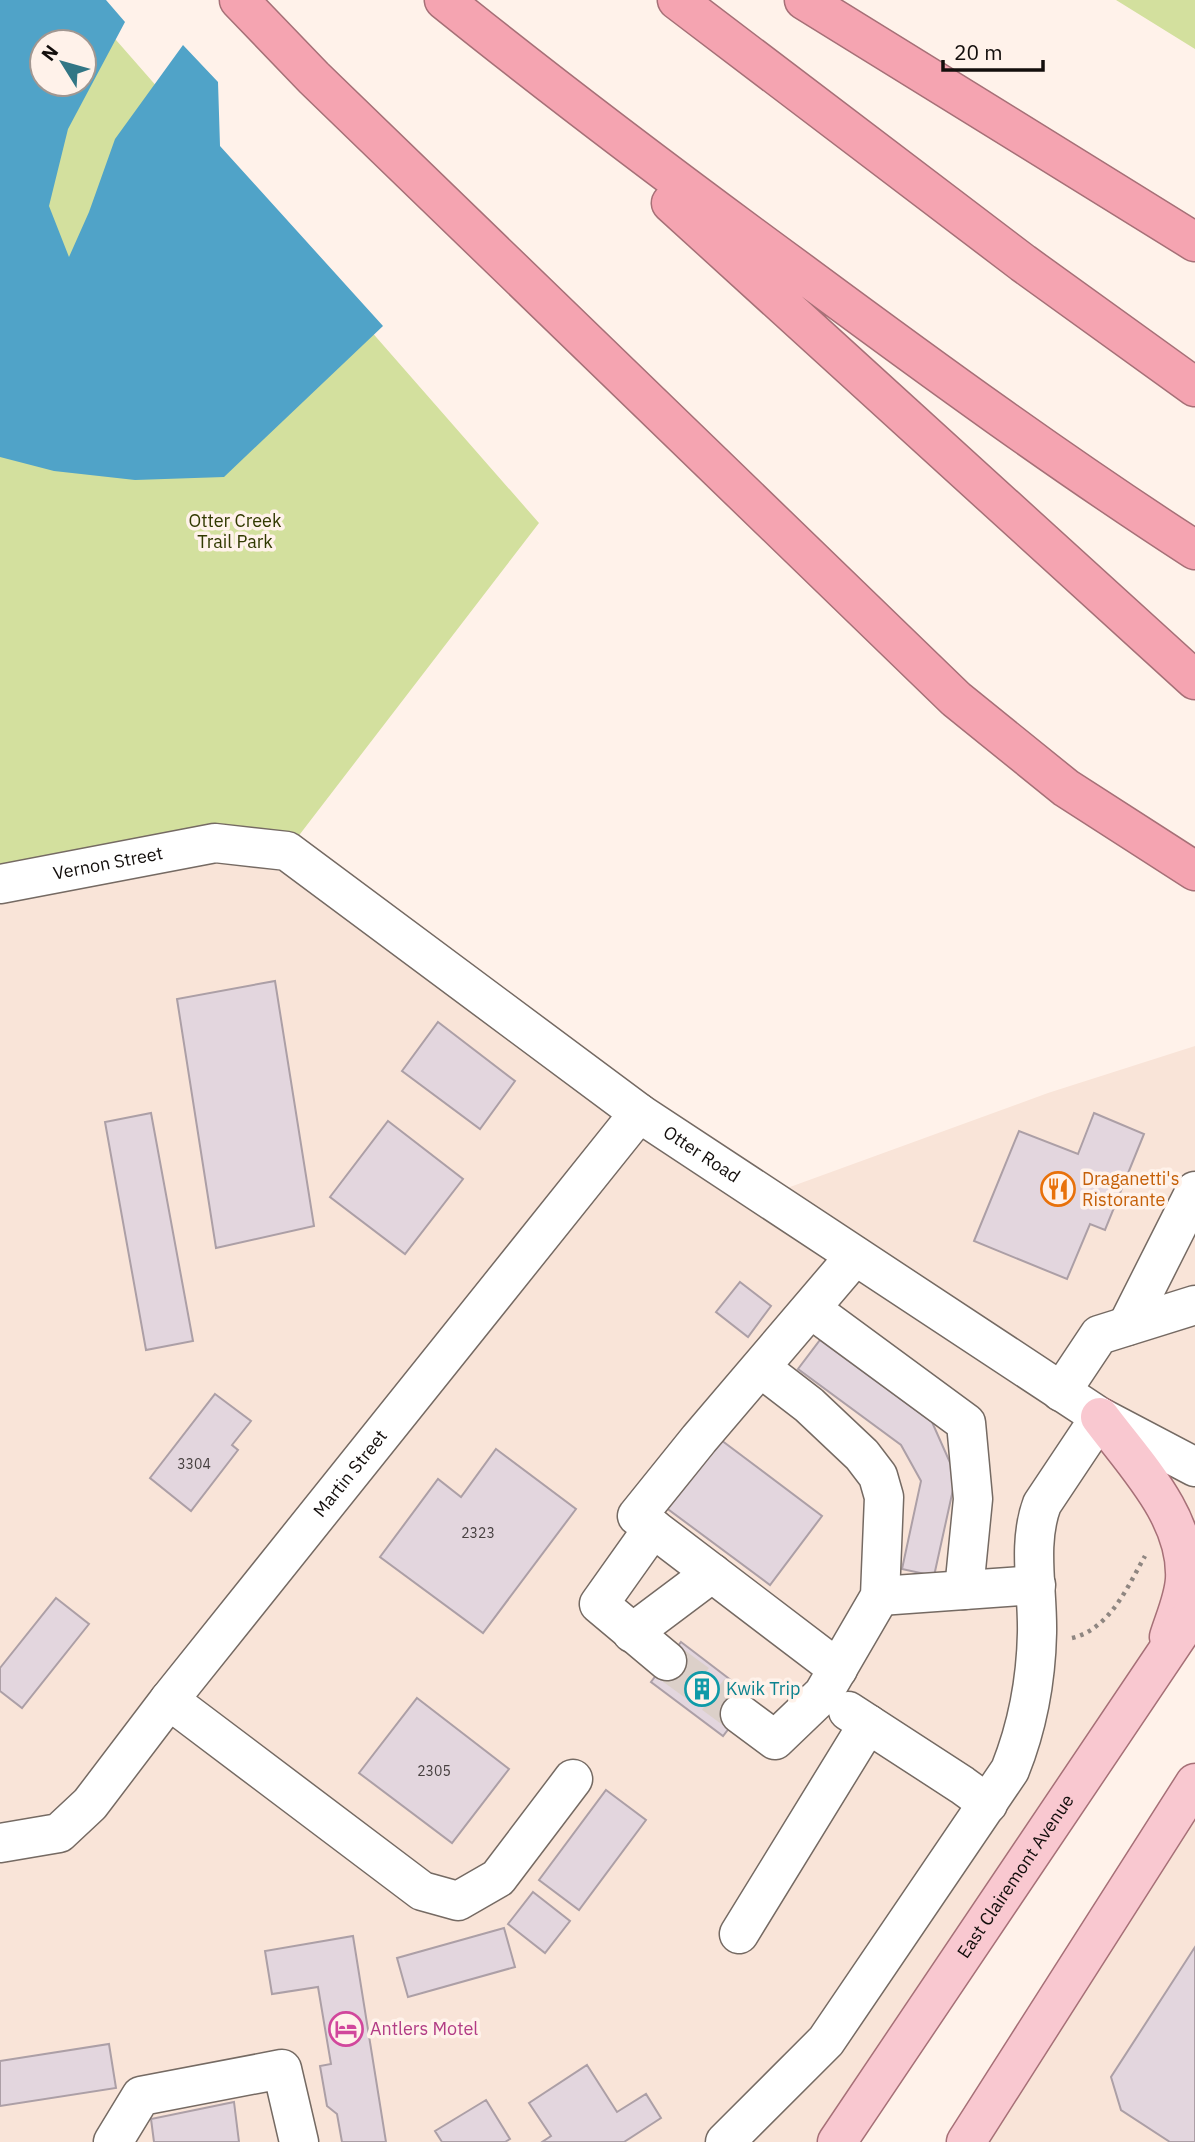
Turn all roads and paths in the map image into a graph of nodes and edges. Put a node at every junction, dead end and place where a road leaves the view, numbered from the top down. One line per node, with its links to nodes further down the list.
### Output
1 (239, 0): 11 (highway)
2 (444, 0): 5 (highway)
3 (677, 0): 7 (highway)
4 (804, 0): 6 (highway)
5 (554, 89): 10 (highway); 12 (highway)
6 (1195, 242)
7 (1023, 263): 8 (highway); 9 (highway)
8 (1195, 370)
9 (1195, 387)
10 (1195, 550)
11 (889, 635): 13 (highway); 15 (highway)
12 (1195, 680)
13 (1195, 839)
14 (215, 843): 16 (street, Vernon Street); 17 (street, Otter Road)
15 (1195, 871)
16 (0, 884)
17 (639, 1113): 19 (street, Otter Road); 39 (street, Martin Street)
18 (1195, 1191): 22 (street)
19 (855, 1256): 21 (street); 24 (street, Otter Road)
20 (1195, 1305): 22 (street)
21 (811, 1309): 23 (street); 31 (street)
22 (1127, 1326): 24 (street)
23 (761, 1368): 28 (street); 32 (street)
24 (1061, 1392): 25 (street, Otter Road)
25 (1100, 1417): 26 (street, Otter Road); 27 (main road); 30 (street)
26 (1195, 1467)
27 (1173, 1522): 35 (path); 36 (main road)
28 (653, 1528): 29 (street); 34 (street)
29 (712, 1573): 34 (street); 38 (street)
30 (1036, 1585): 31 (street); 35 (street)
31 (964, 1590): 32 (street)
32 (880, 1596): 38 (street)
33 (1195, 1610): 36 (main road, East Clairemont Avenue)
34 (632, 1633): 37 (street)
35 (1037, 1633): 44 (street)
36 (1162, 1659): 50 (main road, East Clairemont Avenue)
37 (667, 1661)
38 (830, 1681): 40 (street); 41 (street)
39 (169, 1700): 42 (street); 45 (street, Martin Street)
40 (740, 1714)
41 (868, 1724): 44 (street); 46 (street)
42 (573, 1779)
43 (1195, 1783): 51 (main road)
44 (988, 1804): 49 (street)
45 (0, 1843)
46 (739, 1934)
47 (113, 2142): 48 (street)
48 (299, 2142)
49 (725, 2142)
50 (837, 2142)
51 (966, 2142)

